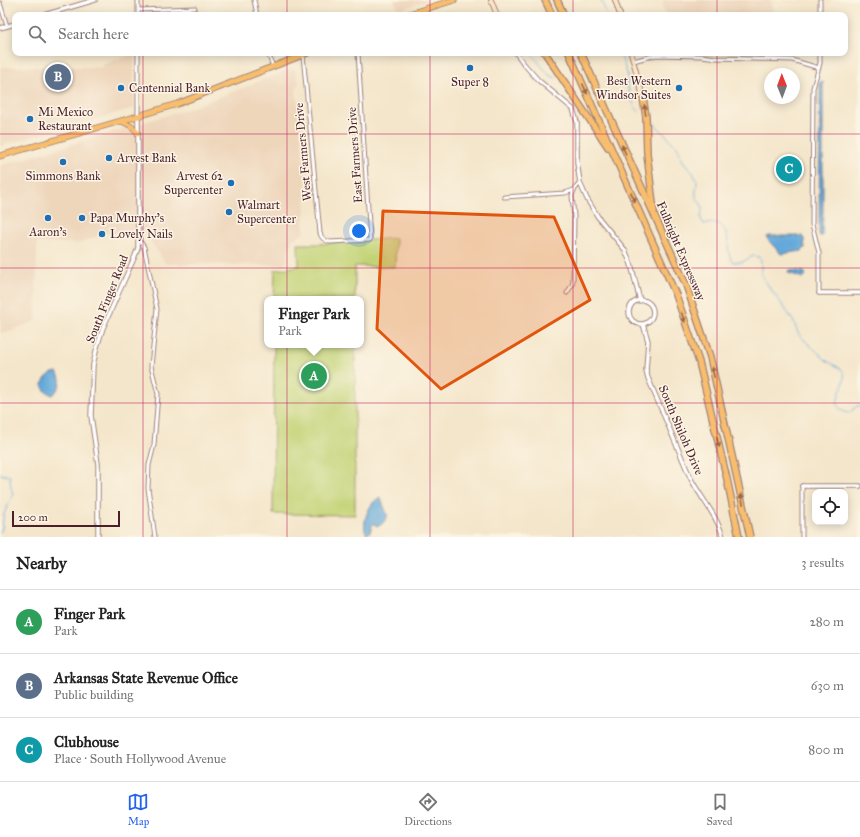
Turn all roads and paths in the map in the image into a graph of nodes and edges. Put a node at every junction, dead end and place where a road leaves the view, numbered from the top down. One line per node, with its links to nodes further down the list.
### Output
1 (95, 0): 13 (street)
2 (138, 0): 12 (street)
3 (254, 0): 14 (street)
4 (454, 0): 15 (highway)
5 (490, 0): 16 (main road)
6 (545, 0): 17 (highway)
7 (557, 0): 18 (highway)
8 (615, 0): 19 (main road)
9 (820, 0): 20 (street)
10 (0, 4): 22 (street)
11 (195, 8): 12 (street)
12 (138, 10)
13 (54, 12)
14 (256, 12)
15 (416, 12)
16 (496, 12)
17 (551, 12)
18 (563, 12)
19 (619, 12)
20 (820, 12)
21 (12, 25): 22 (street)
22 (7, 26): 23 (street)
23 (0, 28)
24 (138, 56): 41 (street)
25 (269, 56): 38 (street)
26 (300, 56): 38 (highway)
27 (302, 56): 51 (street, West Farmers Drive)
28 (358, 56): 51 (street, East Farmers Drive)
29 (518, 56): 46 (street)
30 (547, 56): 45 (highway)
31 (570, 56): 45 (highway, Fulbright Expressway, one-way to 45)
32 (582, 56): 49 (highway, Fulbright Expressway, one-way to 32)
33 (631, 56): 37 (main road)
34 (652, 56): 37 (street)
35 (702, 56): 39 (street)
36 (820, 56): 39 (street)
37 (633, 61): 40 (main road)
38 (273, 67): 41 (highway)
39 (819, 68): 54 (street)
40 (643, 97): 49 (highway, one-way to 40)
41 (138, 116): 42 (highway); 43 (street, South Finger Road)
42 (121, 121): 43 (main road); 44 (highway)
43 (138, 133): 50 (street, South Finger Road)
44 (0, 156)
45 (618, 161): 62 (highway, Fulbright Expressway, one-way to 62)
46 (580, 183): 47 (street); 55 (street)
47 (574, 190): 48 (street); 53 (street)
48 (504, 197)
49 (655, 219): 63 (highway, Fulbright Expressway, one-way to 49)
50 (138, 240): 59 (street, South Finger Road); 60 (street)
51 (330, 242)
52 (860, 292): 54 (street)
53 (567, 293)
54 (819, 293)
55 (640, 300): 56 (street); 56 (street)
56 (643, 324): 61 (street, South Shiloh Drive)
57 (802, 486): 58 (street); 64 (street)
58 (860, 486)
59 (98, 537)
60 (155, 537)
61 (723, 537)
62 (739, 537)
63 (750, 537)
64 (802, 537)

